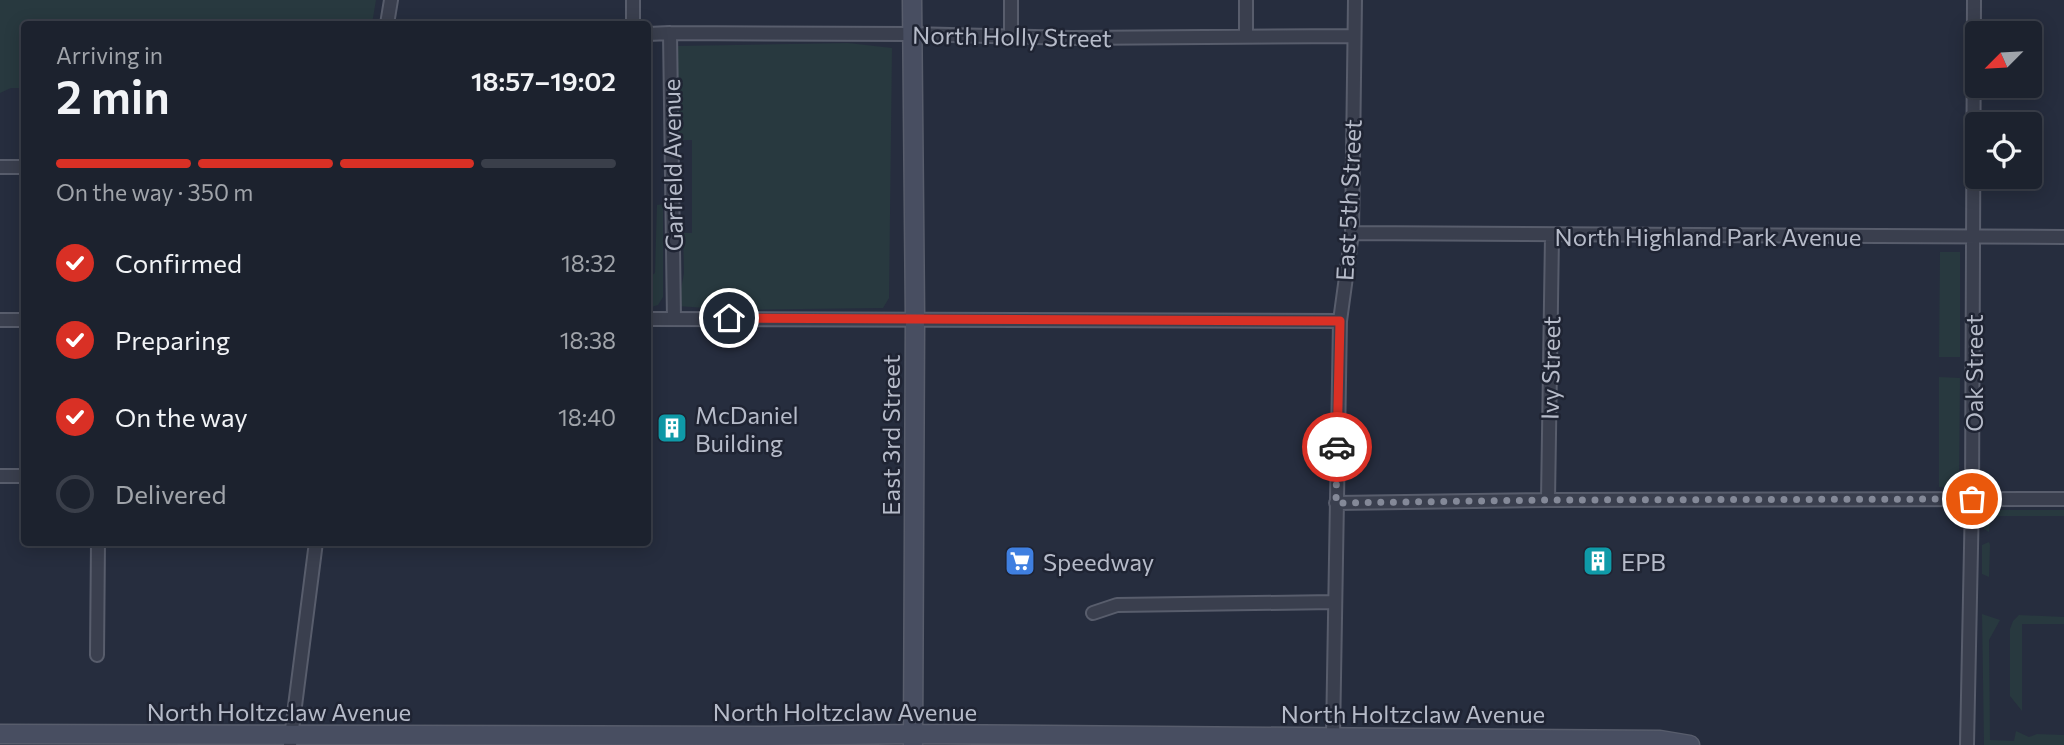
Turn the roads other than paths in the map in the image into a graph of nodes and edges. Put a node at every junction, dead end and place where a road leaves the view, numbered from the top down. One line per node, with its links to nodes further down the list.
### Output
1 (391, 0): 8 (street)
2 (633, 0): 9 (street)
3 (912, 0): 12 (main road, East 3rd Street)
4 (1011, 0): 13 (street)
5 (1246, 0): 14 (street)
6 (1355, 0): 15 (street, East 5th Street)
7 (1974, 0): 20 (street, Oak Street)
8 (388, 21)
9 (633, 21)
10 (670, 33): 11 (street); 12 (street, North Holly Street); 24 (street, Garfield Avenue)
11 (651, 34)
12 (912, 34): 13 (street, North Holly Street); 22 (main road, East 3rd Street)
13 (1011, 36): 14 (street, North Holly Street)
14 (1246, 36): 15 (street, North Holly Street)
15 (1353, 36): 18 (street, East 5th Street)
16 (0, 167): 17 (street)
17 (21, 167)
18 (1352, 233): 19 (street, North Highland Park Avenue); 27 (street, East 5th Street)
19 (1552, 236): 20 (street, North Highland Park Avenue); 32 (street, Ivy Street)
20 (1974, 237): 21 (street, North Highland Park Avenue); 30 (street, Oak Street)
21 (2064, 237)
22 (915, 318): 24 (street); 27 (street); 41 (main road, East 3rd Street)
23 (651, 319): 24 (street)
24 (674, 319)
25 (0, 320): 26 (street)
26 (21, 320)
27 (1340, 321): 33 (street, East 5th Street)
28 (0, 476): 29 (street)
29 (21, 476)
30 (1972, 499): 31 (street); 32 (street); 45 (street, Oak Street)
31 (2064, 499)
32 (1548, 500): 33 (street)
33 (1336, 503): 36 (street, East 5th Street)
34 (97, 546): 38 (street)
35 (315, 546): 42 (street)
36 (1334, 602): 37 (street); 40 (street, East 5th Street)
37 (1093, 613)
38 (97, 655)
39 (0, 734): 42 (main road, North Holtzclaw Avenue)
40 (1333, 737): 41 (main road, North Holtzclaw Avenue); 44 (main road, North Holtzclaw Avenue)
41 (913, 740): 43 (main road, North Holtzclaw Avenue)
42 (291, 741): 43 (main road, North Holtzclaw Avenue)
43 (766, 741)
44 (1690, 745)
45 (1967, 745)

